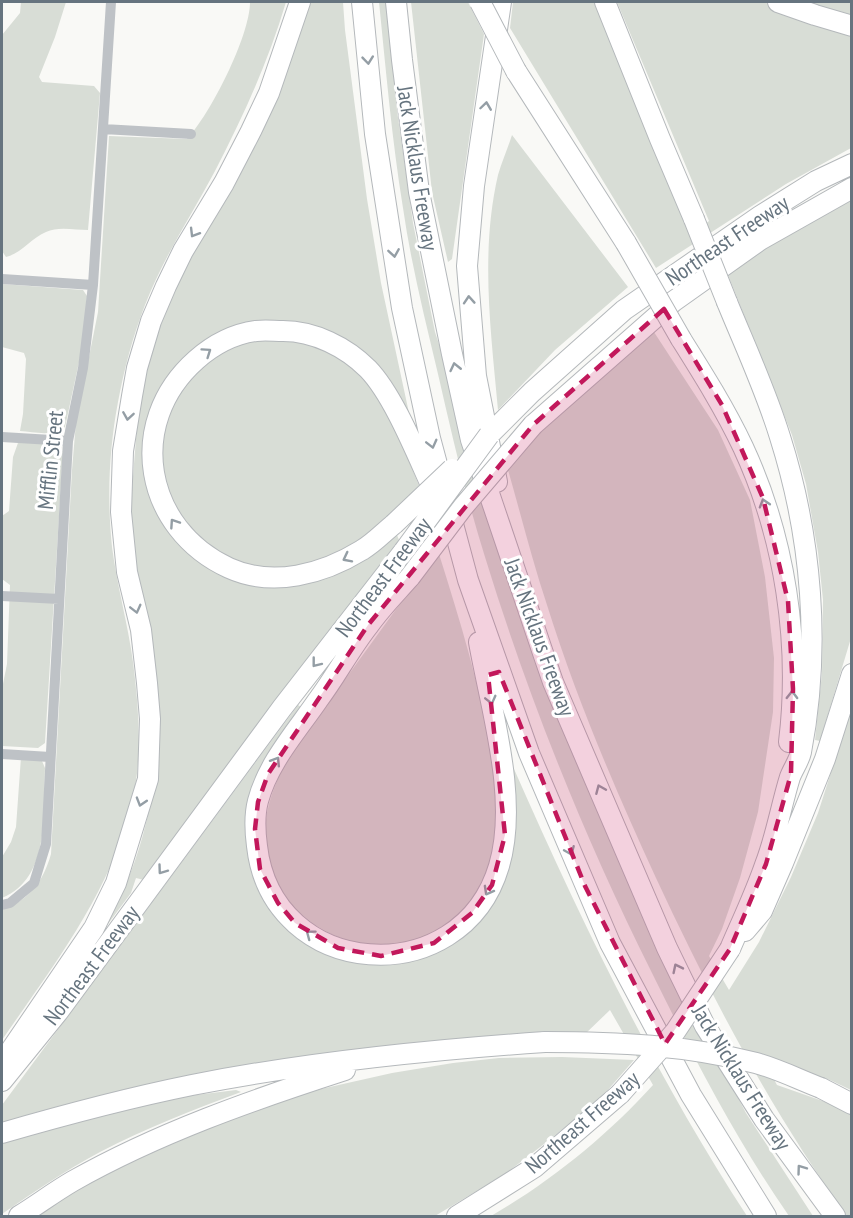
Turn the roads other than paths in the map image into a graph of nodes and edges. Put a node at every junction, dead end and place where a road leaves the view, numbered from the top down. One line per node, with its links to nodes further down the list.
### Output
1 (111, 2): 10 (street, Mifflin Street)
2 (300, 2): 31 (highway, one-way to 31)
3 (362, 2): 20 (highway, Jack Nicklaus Freeway, one-way to 20)
4 (396, 2): 19 (highway, Jack Nicklaus Freeway, one-way to 4)
5 (479, 2): 27 (highway, one-way to 5, bridge)
6 (501, 2): 19 (highway, one-way to 6)
7 (604, 2): 27 (highway, bridge)
8 (778, 2): 9 (highway)
9 (852, 26)
10 (103, 129): 11 (street); 15 (street, Mifflin Street)
11 (191, 134)
12 (852, 164): 16 (highway, Northeast Freeway)
13 (852, 188): 21 (highway, one-way to 13, bridge)
14 (2, 279): 15 (street)
15 (93, 285): 18 (street, Mifflin Street)
16 (489, 435): 20 (highway, one-way to 20, bridge); 32 (highway, Northeast Freeway, one-way to 32, bridge)
17 (2, 437): 18 (street)
18 (68, 441): 23 (street, Mifflin Street)
19 (501, 524): 38 (highway, Jack Nicklaus Freeway, one-way to 19)
20 (456, 536): 21 (highway, Jack Nicklaus Freeway)
21 (468, 580): 37 (highway, Jack Nicklaus Freeway, one-way to 37)
22 (2, 596): 23 (street)
23 (59, 599): 26 (street, Mifflin Street)
24 (852, 674): 29 (highway)
25 (2, 754): 26 (street)
26 (50, 757): 28 (street, Mifflin Street)
27 (791, 774): 29 (highway)
28 (2, 905)
29 (730, 949): 36 (highway, Northeast Freeway, bridge)
30 (391, 1056): 33 (highway, bridge); 34 (highway); 35 (highway)
31 (2, 1063)
32 (2, 1081)
33 (852, 1104)
34 (2, 1133)
35 (19, 1216)
36 (457, 1216)
37 (766, 1216)
38 (835, 1216)

